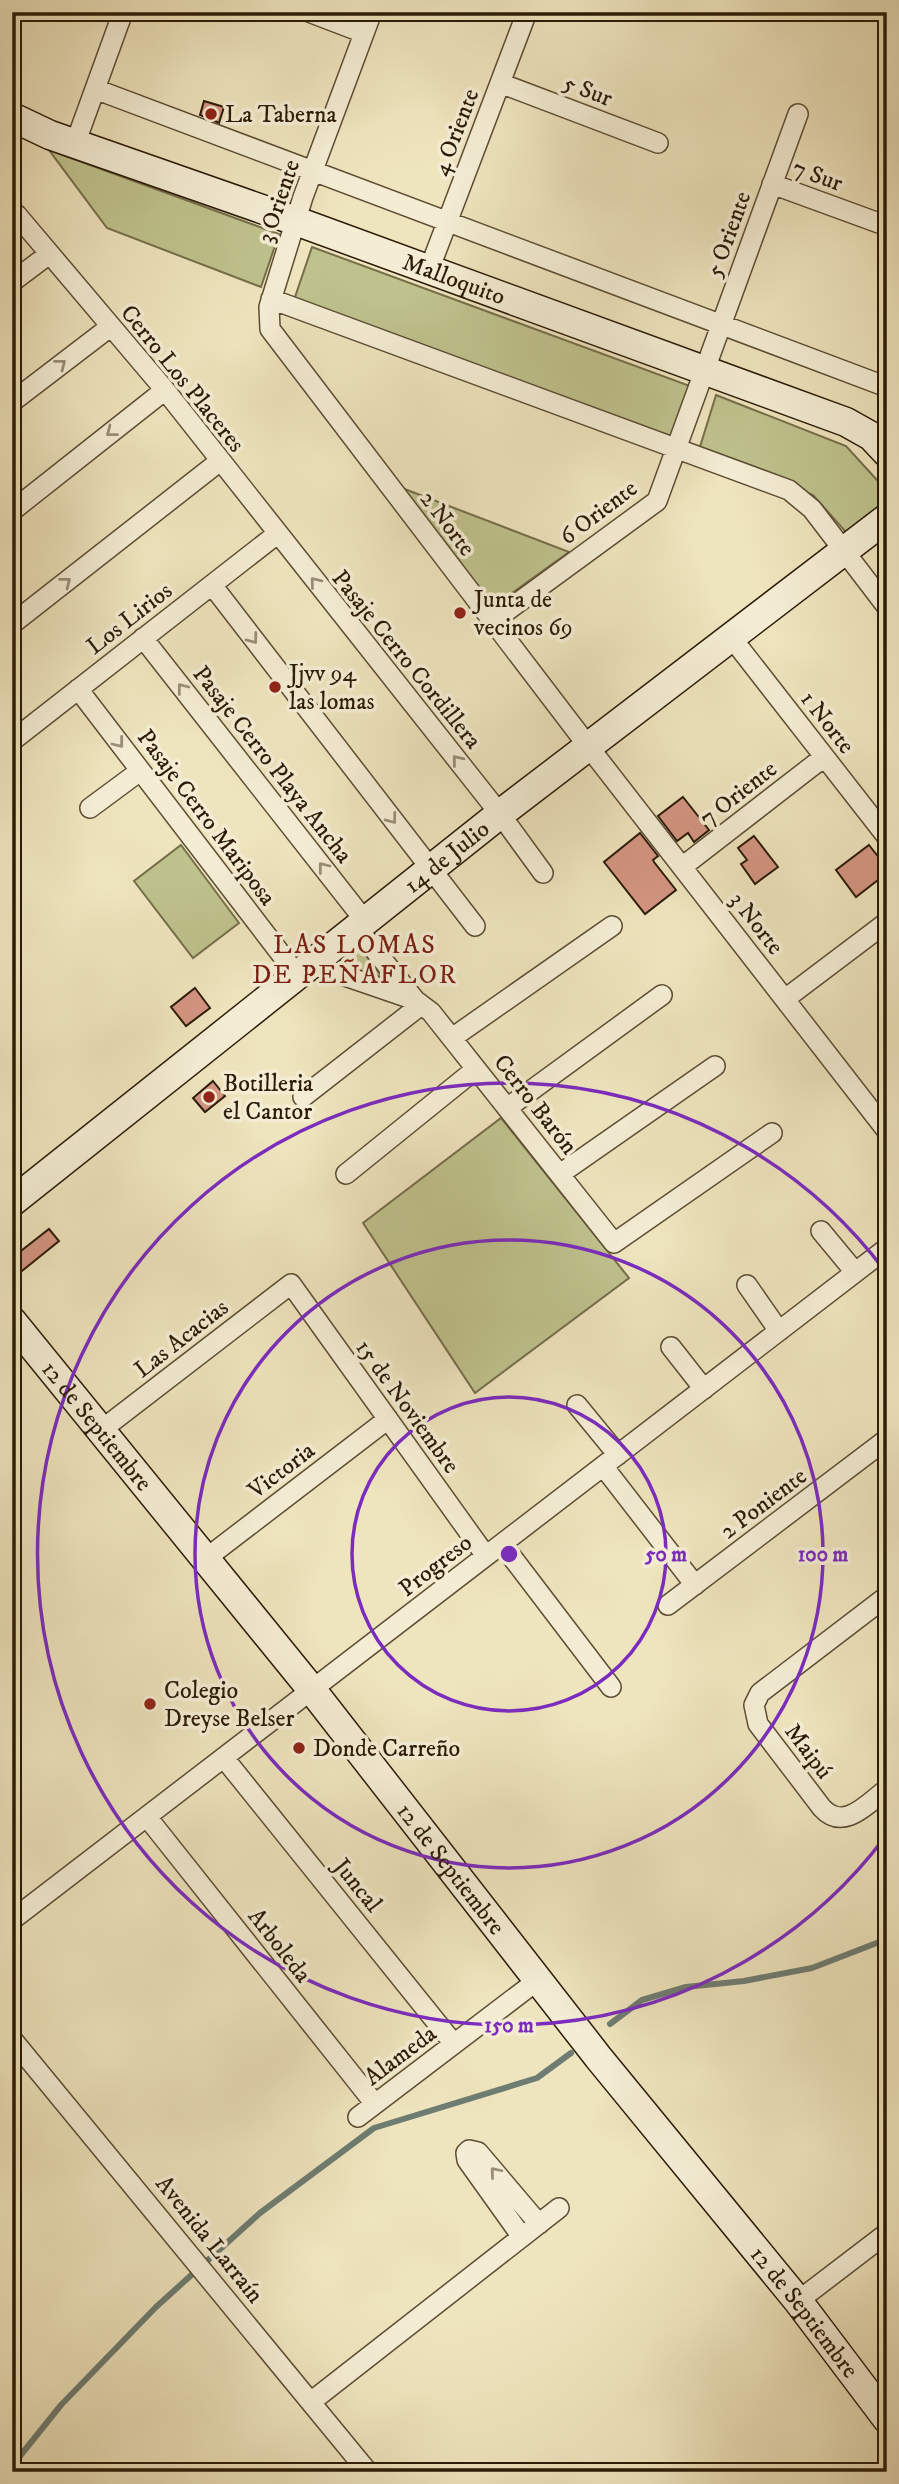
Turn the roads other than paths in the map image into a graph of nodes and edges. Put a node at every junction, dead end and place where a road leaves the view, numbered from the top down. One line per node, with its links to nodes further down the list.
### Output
1 (122, 12): 7 (street)
2 (309, 12): 5 (street)
3 (372, 12): 5 (street, 3 Oriente)
4 (527, 12): 6 (street, 4 Oriente)
5 (364, 33): 12 (street, 3 Oriente)
6 (500, 83): 10 (street, 5 Sur); 16 (street, 4 Oriente)
7 (95, 89): 11 (street); 12 (street)
8 (798, 114): 13 (street, 5 Oriente)
9 (12, 117): 11 (street, Malloquito)
10 (658, 143)
11 (75, 144): 15 (street, Malloquito)
12 (313, 171): 15 (street, 3 Oriente); 16 (street)
13 (772, 184): 17 (street, 7 Sur); 22 (street, 5 Oriente)
14 (17, 215): 18 (street, Cerro Los Placeres)
15 (296, 221): 19 (street, Malloquito); 21 (street, 3 Oriente)
16 (448, 221): 19 (street, 4 Oriente); 22 (street)
17 (887, 226)
18 (48, 254): 20 (street); 23 (street, Cerro Los Placeres)
19 (429, 270): 25 (street, Malloquito)
20 (12, 282)
21 (271, 299): 24 (street, 3 Oriente); 29 (street)
22 (721, 324): 25 (street, 5 Oriente); 26 (street)
23 (110, 327): 27 (street, Cerro Los Placeres); 28 (street, one-way to 23)
24 (270, 330): 38 (street, 2 Norte)
25 (704, 370): 29 (street, 6 Oriente); 30 (street, Malloquito)
26 (887, 387)
27 (164, 390): 31 (street, Cerro Los Placeres); 32 (street, one-way to 32)
28 (12, 402)
29 (676, 449): 35 (street); 38 (street, 6 Oriente)
30 (887, 453)
31 (220, 461): 34 (street, Cerro Los Placeres); 39 (street, one-way to 31)
32 (12, 511)
33 (887, 518): 35 (street, 14 de Julio)
34 (277, 534): 36 (street, Los Lirios); 48 (street, Pasaje Cerro Cordillera, one-way to 34)
35 (844, 551): 37 (street); 40 (street, 14 de Julio)
36 (212, 585): 41 (street, Los Lirios); 51 (street, one-way to 51)
37 (887, 607)
38 (493, 621): 44 (street, 2 Norte)
39 (12, 624)
40 (731, 637): 44 (street, 14 de Julio); 45 (street, 1 Norte)
41 (143, 638): 42 (street, Los Lirios); 54 (street, Pasaje Cerro Playa Ancha, one-way to 41)
42 (78, 689): 43 (street, Los Lirios); 46 (street, Pasaje Cerro Mariposa, one-way to 46)
43 (17, 729)
44 (588, 746): 48 (street, 14 de Julio); 50 (street, 3 Norte)
45 (824, 757): 49 (street, 1 Norte); 50 (street, 7 Oriente)
46 (140, 771): 47 (street); 57 (street, Pasaje Cerro Mariposa)
47 (90, 808)
48 (500, 814): 51 (street, 14 de Julio); 52 (street, Pasaje Cerro Cordillera)
49 (887, 837)
50 (682, 867): 59 (street, 3 Norte)
51 (430, 869): 54 (street, 14 de Julio); 55 (street)
52 (543, 873)
53 (887, 922): 59 (street)
54 (361, 924): 57 (street, 14 de Julio); 60 (street, Cerro Barón)
55 (475, 926)
56 (612, 926): 61 (street)
57 (304, 970): 60 (street, Cerro Barón); 70 (street, 14 de Julio)
58 (662, 996): 65 (street)
59 (785, 999): 66 (street, 3 Norte)
60 (418, 1002): 61 (street, Cerro Barón); 64 (street)
61 (452, 1038): 63 (street, Cerro Barón)
62 (715, 1066): 69 (street)
63 (476, 1069): 65 (street, Cerro Barón); 68 (street)
64 (303, 1097)
65 (507, 1108): 69 (street, Cerro Barón)
66 (887, 1131)
67 (772, 1133): 69 (street, Cerro Barón)
68 (346, 1174)
69 (560, 1174)
70 (12, 1202)
71 (821, 1231): 73 (street)
72 (887, 1248): 73 (street, Progreso)
73 (855, 1272): 77 (street, Progreso)
74 (291, 1284): 81 (street, 15 de Noviembre); 82 (street, Las Acacias)
75 (747, 1285): 77 (street)
76 (12, 1321): 82 (street, 12 de Septiembre)
77 (779, 1331): 79 (street, Progreso)
78 (671, 1347): 79 (street)
79 (704, 1389): 84 (street, Progreso)
80 (577, 1405): 84 (street)
81 (388, 1419): 86 (street, 15 de Noviembre); 87 (street, Victoria)
82 (100, 1431): 87 (street, 12 de Septiembre)
83 (887, 1439): 88 (street, 2 Poniente)
84 (610, 1461): 85 (street, Progreso); 88 (street)
85 (502, 1544): 86 (street, Progreso); 91 (street)
86 (486, 1556): 92 (street, Progreso)
87 (204, 1560): 92 (street, 12 de Septiembre)
88 (695, 1585): 90 (street, 2 Poniente)
89 (887, 1596): 94 (street, Maipú)
90 (668, 1605)
91 (611, 1687)
92 (312, 1690): 93 (street, Progreso); 97 (street, 12 de Septiembre)
93 (224, 1758): 95 (street, Progreso); 99 (street, Juncal)
94 (887, 1789)
95 (147, 1817): 96 (street, Progreso); 100 (street, Arboleda)
96 (12, 1920)
97 (538, 1980): 99 (street, Alameda); 106 (street, 12 de Septiembre)
98 (12, 2039): 107 (street, Avenida Larraín)
99 (454, 2044): 100 (street, Alameda)
100 (375, 2104): 101 (street, Alameda)
101 (358, 2117)
102 (559, 2208): 103 (street)
103 (539, 2224): 105 (street); 105 (street, one-way to 105)
104 (887, 2233): 106 (street)
105 (522, 2237): 107 (street)
106 (798, 2301): 108 (street, 12 de Septiembre)
107 (312, 2401): 109 (street, Avenida Larraín)
108 (887, 2419)
109 (368, 2472)

